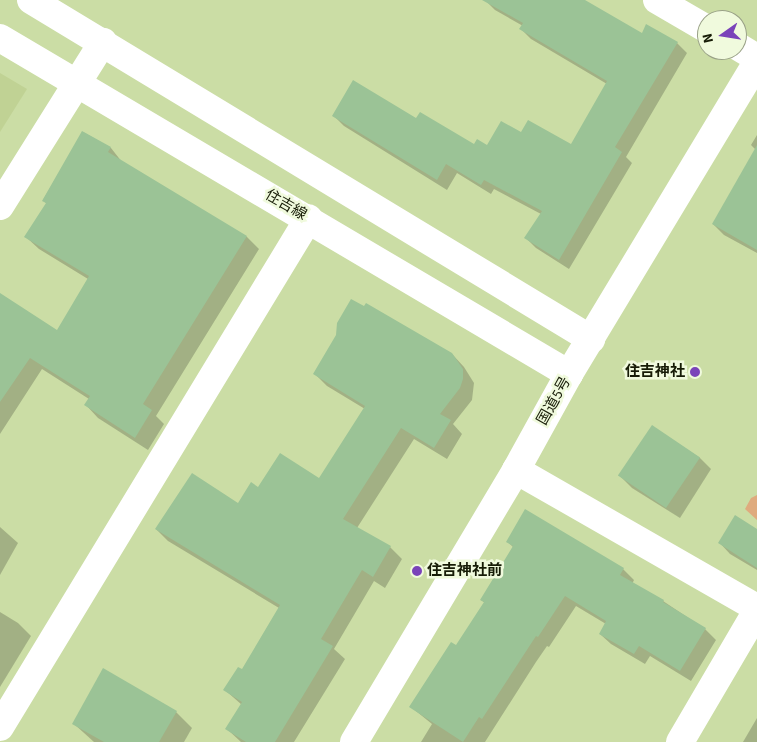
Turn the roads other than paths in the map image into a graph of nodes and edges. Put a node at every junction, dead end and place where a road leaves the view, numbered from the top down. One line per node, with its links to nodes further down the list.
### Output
1 (30, 0): 5 (main road)
2 (657, 0): 3 (main road)
3 (697, 23)
4 (0, 38): 7 (main road, 住吉線)
5 (103, 42): 7 (main road); 10 (main road)
6 (757, 62): 10 (main road, 国道5号)
7 (76, 83): 8 (main road); 9 (main road, 住吉線)
8 (0, 206)
9 (309, 218): 11 (main road, 住吉線); 14 (main road)
10 (591, 339): 11 (main road, 国道5号)
11 (570, 374): 12 (main road, 国道5号)
12 (516, 470): 13 (main road); 15 (main road, 国道5号)
13 (757, 610): 16 (main road)
14 (0, 726)
15 (354, 742)
16 (680, 742)

